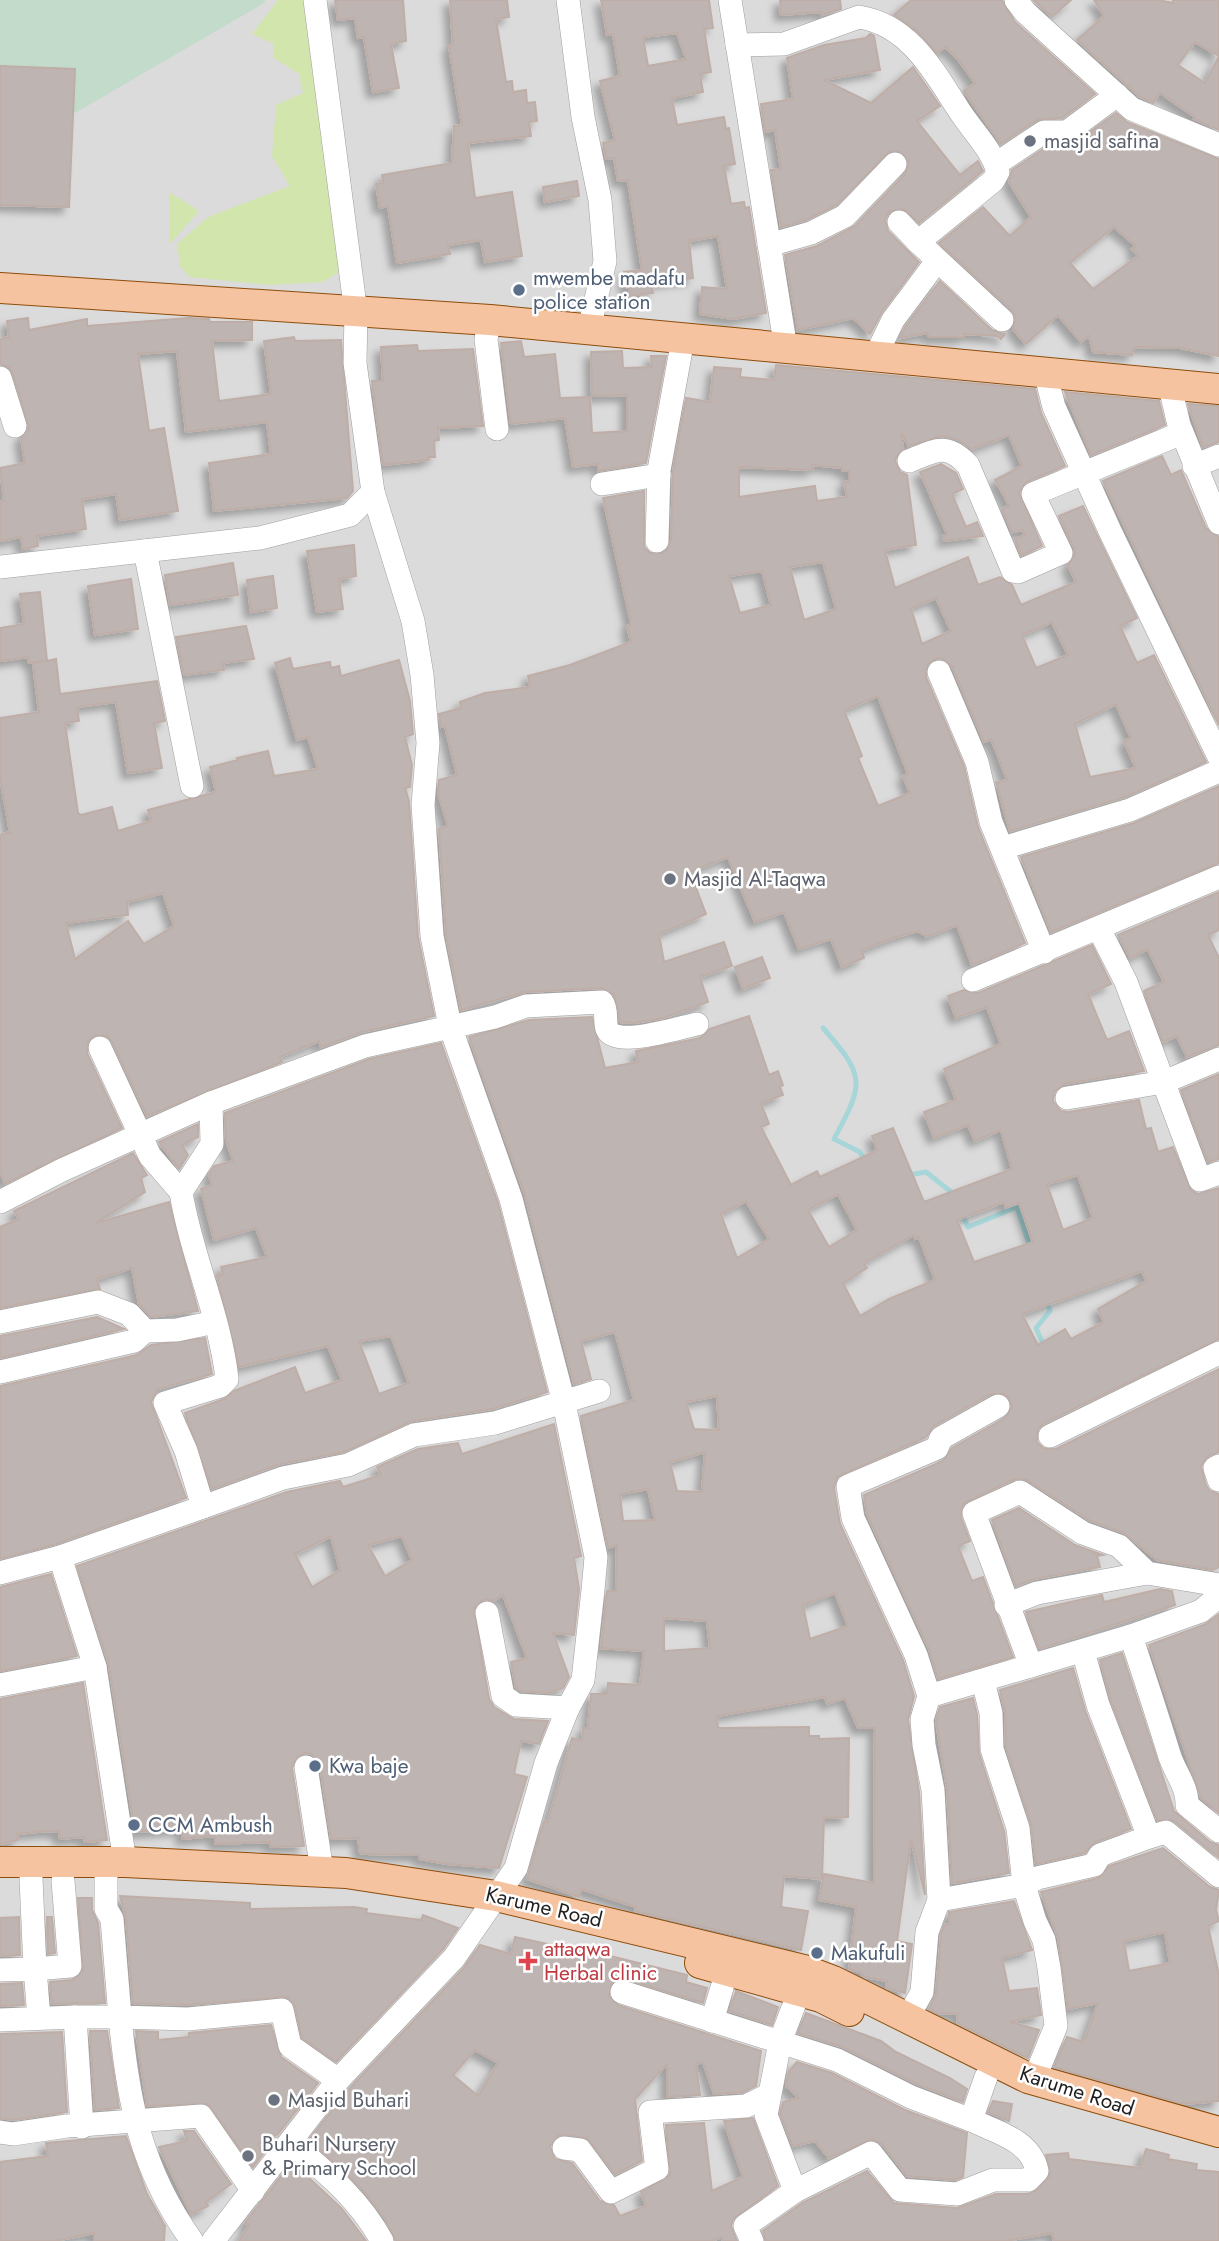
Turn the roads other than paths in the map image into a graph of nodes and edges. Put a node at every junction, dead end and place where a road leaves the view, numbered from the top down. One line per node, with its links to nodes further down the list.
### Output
1 (314, 0): 15 (street)
2 (568, 0): 18 (street)
3 (730, 0): 5 (street)
4 (1016, 0): 6 (street)
5 (737, 45): 9 (street); 12 (street)
6 (1117, 95): 7 (street); 9 (street)
7 (1219, 145)
8 (895, 164): 12 (street)
9 (996, 164): 11 (street)
10 (898, 222): 11 (street)
11 (918, 242): 13 (street)
12 (769, 245): 20 (street)
13 (937, 261): 17 (street); 21 (street)
14 (0, 288): 15 (main road)
15 (356, 313): 16 (main road); 35 (street)
16 (491, 320): 18 (main road); 27 (street)
17 (1002, 320)
18 (589, 329): 19 (main road)
19 (683, 339): 20 (main road); 33 (street)
20 (786, 349): 21 (main road)
21 (875, 357): 22 (main road)
22 (1045, 372): 24 (main road); 32 (street)
23 (0, 378): 26 (street)
24 (1170, 387): 25 (main road); 28 (street)
25 (1219, 389)
26 (15, 426)
27 (497, 429)
28 (1182, 433): 31 (street); 32 (street)
29 (1219, 456): 31 (street)
30 (909, 461): 32 (street)
31 (1194, 466): 36 (street)
32 (1085, 474): 41 (street)
33 (659, 475): 34 (street); 37 (street)
34 (603, 484)
35 (373, 492): 38 (street); 50 (street)
36 (1219, 523)
37 (657, 541)
38 (145, 551): 39 (street); 43 (street)
39 (0, 567)
40 (939, 671): 44 (street)
41 (1219, 757)
42 (1219, 771): 44 (street)
43 (192, 786)
44 (1003, 848): 47 (street)
45 (1219, 877): 46 (street)
46 (1099, 929): 47 (street); 53 (street)
47 (1044, 952): 48 (street)
48 (973, 980)
49 (697, 1024): 50 (street)
50 (450, 1026): 55 (street); 66 (street)
51 (100, 1048): 56 (street)
52 (1219, 1059): 53 (street)
53 (1164, 1083): 54 (street); 57 (street)
54 (1068, 1098)
55 (211, 1103): 56 (street); 58 (street)
56 (140, 1136): 58 (street); 59 (street)
57 (1219, 1173)
58 (181, 1192): 61 (street)
59 (0, 1202)
60 (0, 1322): 62 (street)
61 (215, 1322): 62 (street); 71 (street)
62 (145, 1331): 64 (street)
63 (1219, 1353): 68 (street)
64 (0, 1372)
65 (599, 1391): 66 (street)
66 (564, 1403): 71 (street); 86 (street)
67 (998, 1406): 85 (street)
68 (1050, 1436)
69 (1219, 1466): 70 (street)
70 (1219, 1480)
71 (203, 1507): 72 (street)
72 (60, 1557): 73 (street); 82 (street)
73 (0, 1573)
74 (1147, 1573): 75 (street); 77 (street); 77 (street)
75 (1219, 1585)
76 (1219, 1596): 79 (street)
77 (1006, 1605): 81 (street)
78 (487, 1613): 86 (street)
79 (1131, 1636): 80 (street); 88 (street)
80 (1083, 1651): 81 (street); 89 (street)
81 (1031, 1666): 83 (street)
82 (95, 1667): 84 (street); 91 (street)
83 (983, 1681): 85 (street); 97 (street)
84 (0, 1685)
85 (929, 1696): 98 (street)
86 (568, 1708): 99 (street)
87 (306, 1767): 92 (street)
88 (1219, 1831)
89 (1149, 1837): 93 (street); 97 (street)
90 (0, 1862): 91 (main road, Karume Road)
91 (116, 1870): 92 (main road, Karume Road); 96 (main road); 99 (main road); 106 (street)
92 (322, 1871): 99 (main road, Karume Road)
93 (1219, 1876)
94 (31, 1878): 95 (main road); 96 (main road); 100 (street)
95 (0, 1879)
96 (63, 1881): 100 (street)
97 (1024, 1885): 98 (street); 114 (street)
98 (939, 1900): 108 (street)
99 (491, 1905): 102 (main road); 108 (main road, Karume Road); 113 (street)
100 (35, 1969): 101 (street); 107 (street)
101 (0, 1970)
102 (727, 1971): 104 (main road); 110 (street)
103 (622, 1992): 110 (street)
104 (799, 1992): 111 (street); 112 (main road)
105 (75, 2017): 106 (street); 107 (street); 118 (street)
106 (120, 2017): 113 (street); 117 (street)
107 (39, 2018): 109 (street)
108 (907, 2019): 114 (main road, Karume Road)
109 (0, 2020)
110 (712, 2021): 111 (street)
111 (780, 2042): 115 (street); 116 (street)
112 (986, 2077): 116 (street); 123 (main road)
113 (338, 2080): 121 (street)
114 (1034, 2080): 120 (main road, Karume Road)
115 (768, 2096): 122 (street); 125 (street)
116 (971, 2120): 125 (street)
117 (135, 2122): 118 (street); 124 (street); 126 (street)
118 (82, 2127): 119 (street)
119 (0, 2132)
120 (1219, 2132)
121 (291, 2143): 124 (street); 128 (street)
122 (564, 2148)
123 (1219, 2148)
124 (253, 2191): 127 (street)
125 (795, 2191): 129 (street)
126 (192, 2241)
127 (214, 2241)
128 (382, 2241)
129 (752, 2241)

